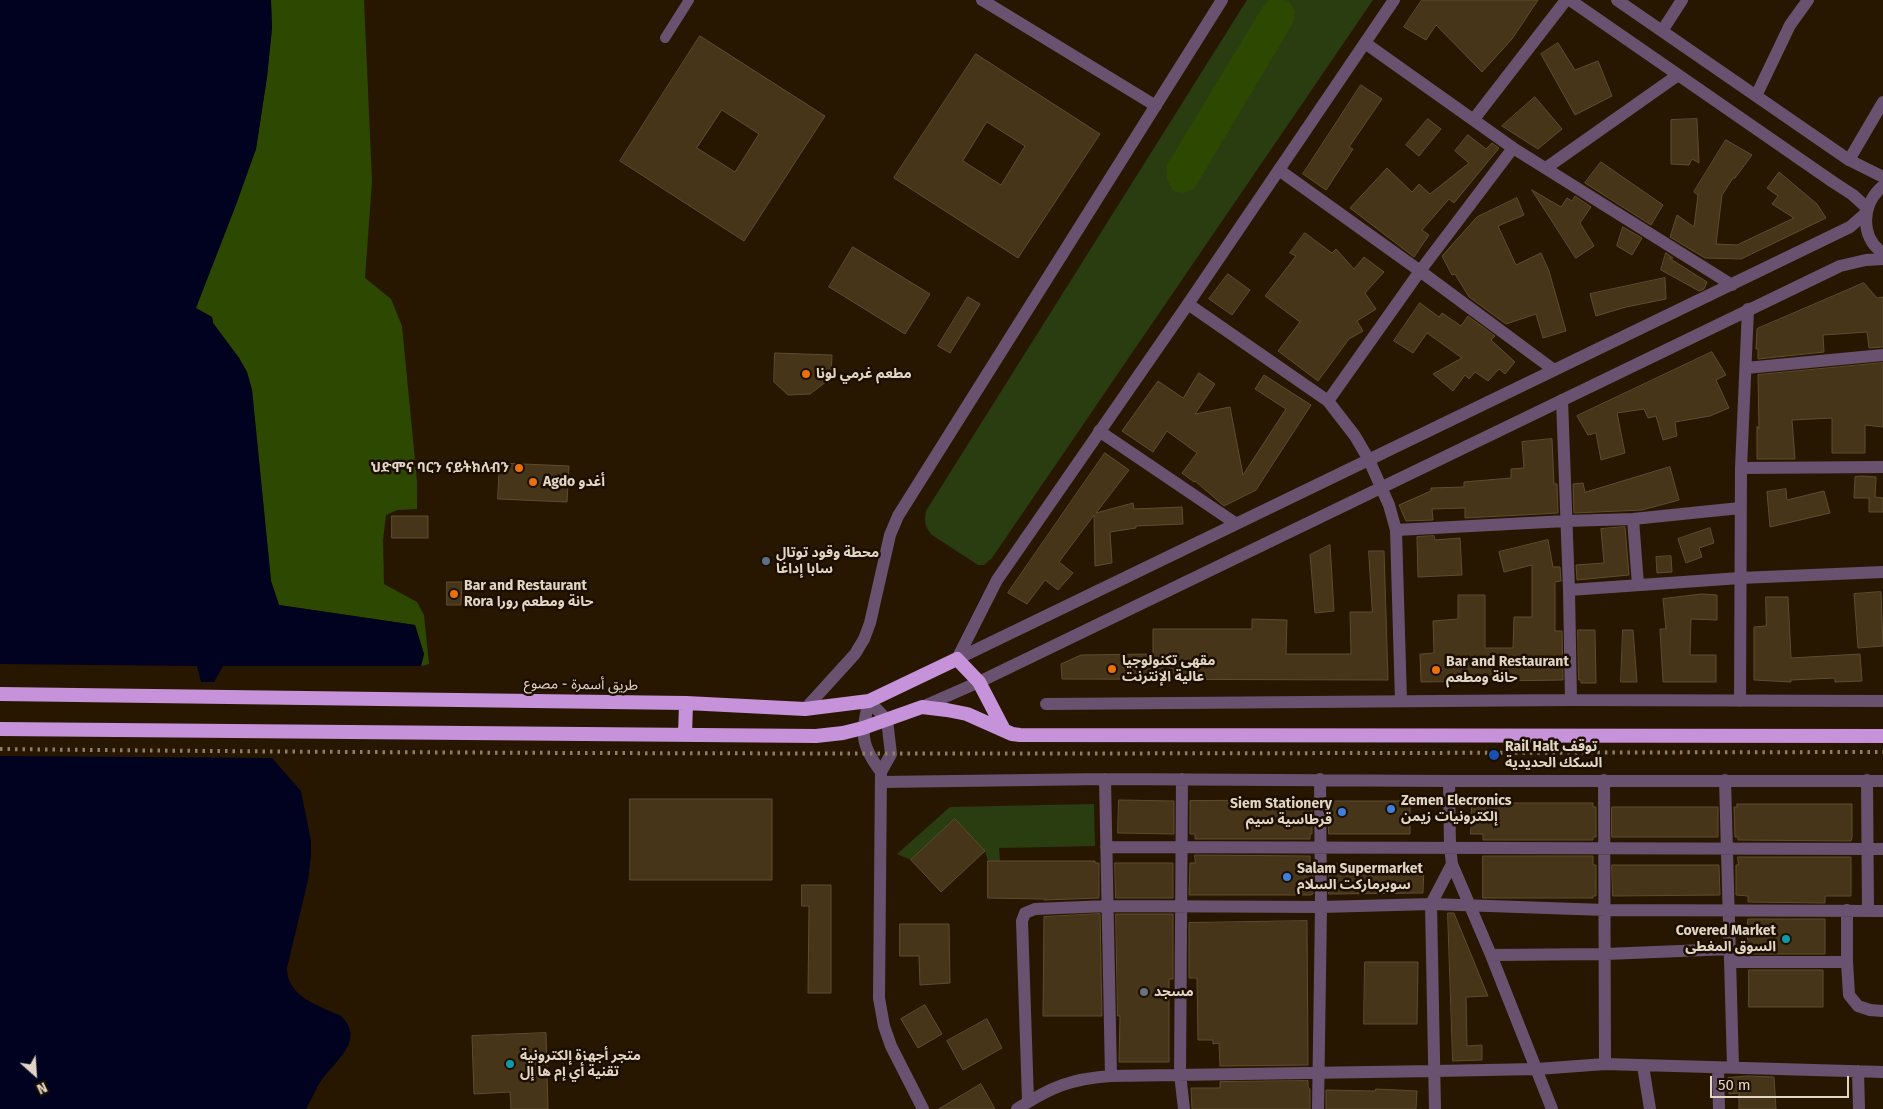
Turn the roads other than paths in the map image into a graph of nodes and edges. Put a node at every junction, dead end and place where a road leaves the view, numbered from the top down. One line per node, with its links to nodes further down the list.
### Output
1 (689, 0): 10 (lane)
2 (982, 0): 15 (street)
3 (1222, 0): 15 (street)
4 (1394, 0): 11 (street)
5 (1568, 0): 12 (street); 16 (street)
6 (1616, 0): 9 (street)
7 (1682, 0): 9 (street)
8 (1808, 0): 13 (street)
9 (1662, 31): 13 (street)
10 (665, 38)
11 (1365, 43): 16 (street); 20 (street)
12 (1678, 75): 19 (street); 23 (street)
13 (1756, 96): 18 (street)
14 (1883, 102): 18 (street)
15 (1156, 106): 60 (street)
16 (1474, 119): 17 (street)
17 (1513, 148): 19 (street); 26 (street)
18 (1849, 160): 21 (street)
19 (1546, 168): 27 (street)
20 (1279, 170): 26 (street); 28 (street)
21 (1883, 177)
22 (1883, 186): 23 (street)
23 (1867, 211): 24 (street); 27 (street)
24 (1883, 253)
25 (1883, 259): 29 (street)
26 (1420, 271): 32 (street); 34 (street)
27 (1732, 285): 32 (street)
28 (1188, 304): 34 (street); 35 (street)
29 (1748, 309): 31 (street); 33 (street)
30 (1883, 355): 31 (street)
31 (1746, 368): 38 (street)
32 (1554, 370): 36 (street)
33 (1562, 400): 39 (street); 42 (street)
34 (1328, 401): 36 (street)
35 (1099, 431): 43 (street); 49 (street)
36 (1369, 460): 39 (street); 43 (street)
37 (1883, 467): 38 (street)
38 (1741, 468): 40 (street)
39 (1382, 488): 44 (street); 50 (street)
40 (1740, 508): 41 (street); 46 (street)
41 (1632, 519): 42 (street); 47 (street)
42 (1566, 520): 44 (street); 48 (street)
43 (1235, 524): 49 (street)
44 (1396, 530): 54 (street)
45 (1883, 572): 46 (street)
46 (1740, 578): 47 (street); 55 (street)
47 (1638, 585): 48 (street)
48 (1569, 590): 52 (street)
49 (957, 659): 50 (highway); 53 (highway, طريق أسمرة - مصوع)
50 (979, 682): 59 (street); 64 (highway)
51 (0, 694): 57 (highway, طريق أسمرة - مصوع)
52 (1571, 700): 54 (street); 55 (street)
53 (869, 701): 60 (highway, طريق أسمرة - مصوع); 61 (street); 62 (street)
54 (1401, 701): 58 (street)
55 (1740, 701): 56 (street)
56 (1883, 701)
57 (686, 703): 60 (highway, طريق أسمرة - مصوع); 65 (highway)
58 (1046, 704)
59 (922, 707): 61 (highway); 64 (highway)
60 (805, 710)
61 (887, 720): 62 (highway); 67 (street)
62 (863, 728): 65 (highway); 67 (street)
63 (0, 729): 65 (highway)
64 (1004, 730): 66 (highway)
65 (685, 735)
66 (1883, 736)
67 (881, 777): 68 (street); 113 (street)
68 (1105, 779): 69 (street); 76 (street)
69 (1182, 779): 70 (street); 77 (street)
70 (1320, 779): 75 (street); 80 (street)
71 (1604, 780): 72 (street); 75 (street); 79 (street)
72 (1725, 780): 73 (street); 81 (street)
73 (1867, 780): 74 (street); 83 (street)
74 (1883, 780)
75 (1449, 781): 78 (street)
76 (1106, 847): 77 (street); 87 (street)
77 (1182, 847): 80 (street); 88 (street)
78 (1450, 847): 79 (street); 80 (street); 84 (street)
79 (1605, 847): 81 (street); 90 (street)
80 (1320, 848): 89 (street)
81 (1727, 848): 83 (street); 91 (street)
82 (1883, 849): 83 (street)
83 (1868, 850): 93 (street)
84 (1452, 864): 85 (street); 86 (street)
85 (1431, 904): 86 (street); 89 (street); 106 (street)
86 (1470, 904): 90 (street); 97 (street)
87 (1108, 906): 88 (street); 111 (street); 112 (street)
88 (1181, 907): 89 (street); 109 (street)
89 (1321, 907): 110 (street)
90 (1605, 910): 91 (street); 96 (street)
91 (1729, 910): 92 (street); 95 (street)
92 (1847, 910): 93 (street); 99 (street)
93 (1868, 911): 94 (street)
94 (1883, 911)
95 (1730, 949): 96 (street); 98 (street)
96 (1606, 954): 97 (street); 101 (street)
97 (1492, 955): 105 (street)
98 (1730, 962): 99 (street); 104 (street)
99 (1847, 962): 100 (street)
100 (1883, 1011)
101 (1605, 1064): 102 (street); 105 (street)
102 (1643, 1066): 103 (street); 119 (street)
103 (1718, 1068): 104 (street); 120 (street)
104 (1733, 1068): 107 (street)
105 (1537, 1069): 106 (street); 118 (street)
106 (1435, 1071): 110 (street); 117 (street)
107 (1858, 1071): 108 (street); 121 (street)
108 (1883, 1072)
109 (1180, 1074): 110 (street); 111 (street); 115 (street)
110 (1318, 1074): 116 (street)
111 (1111, 1076): 112 (street)
112 (1028, 1102): 114 (street)
113 (923, 1109)
114 (1017, 1109)
115 (1184, 1109)
116 (1318, 1109)
117 (1435, 1109)
118 (1552, 1109)
119 (1650, 1109)
120 (1720, 1109)
121 (1858, 1109)

